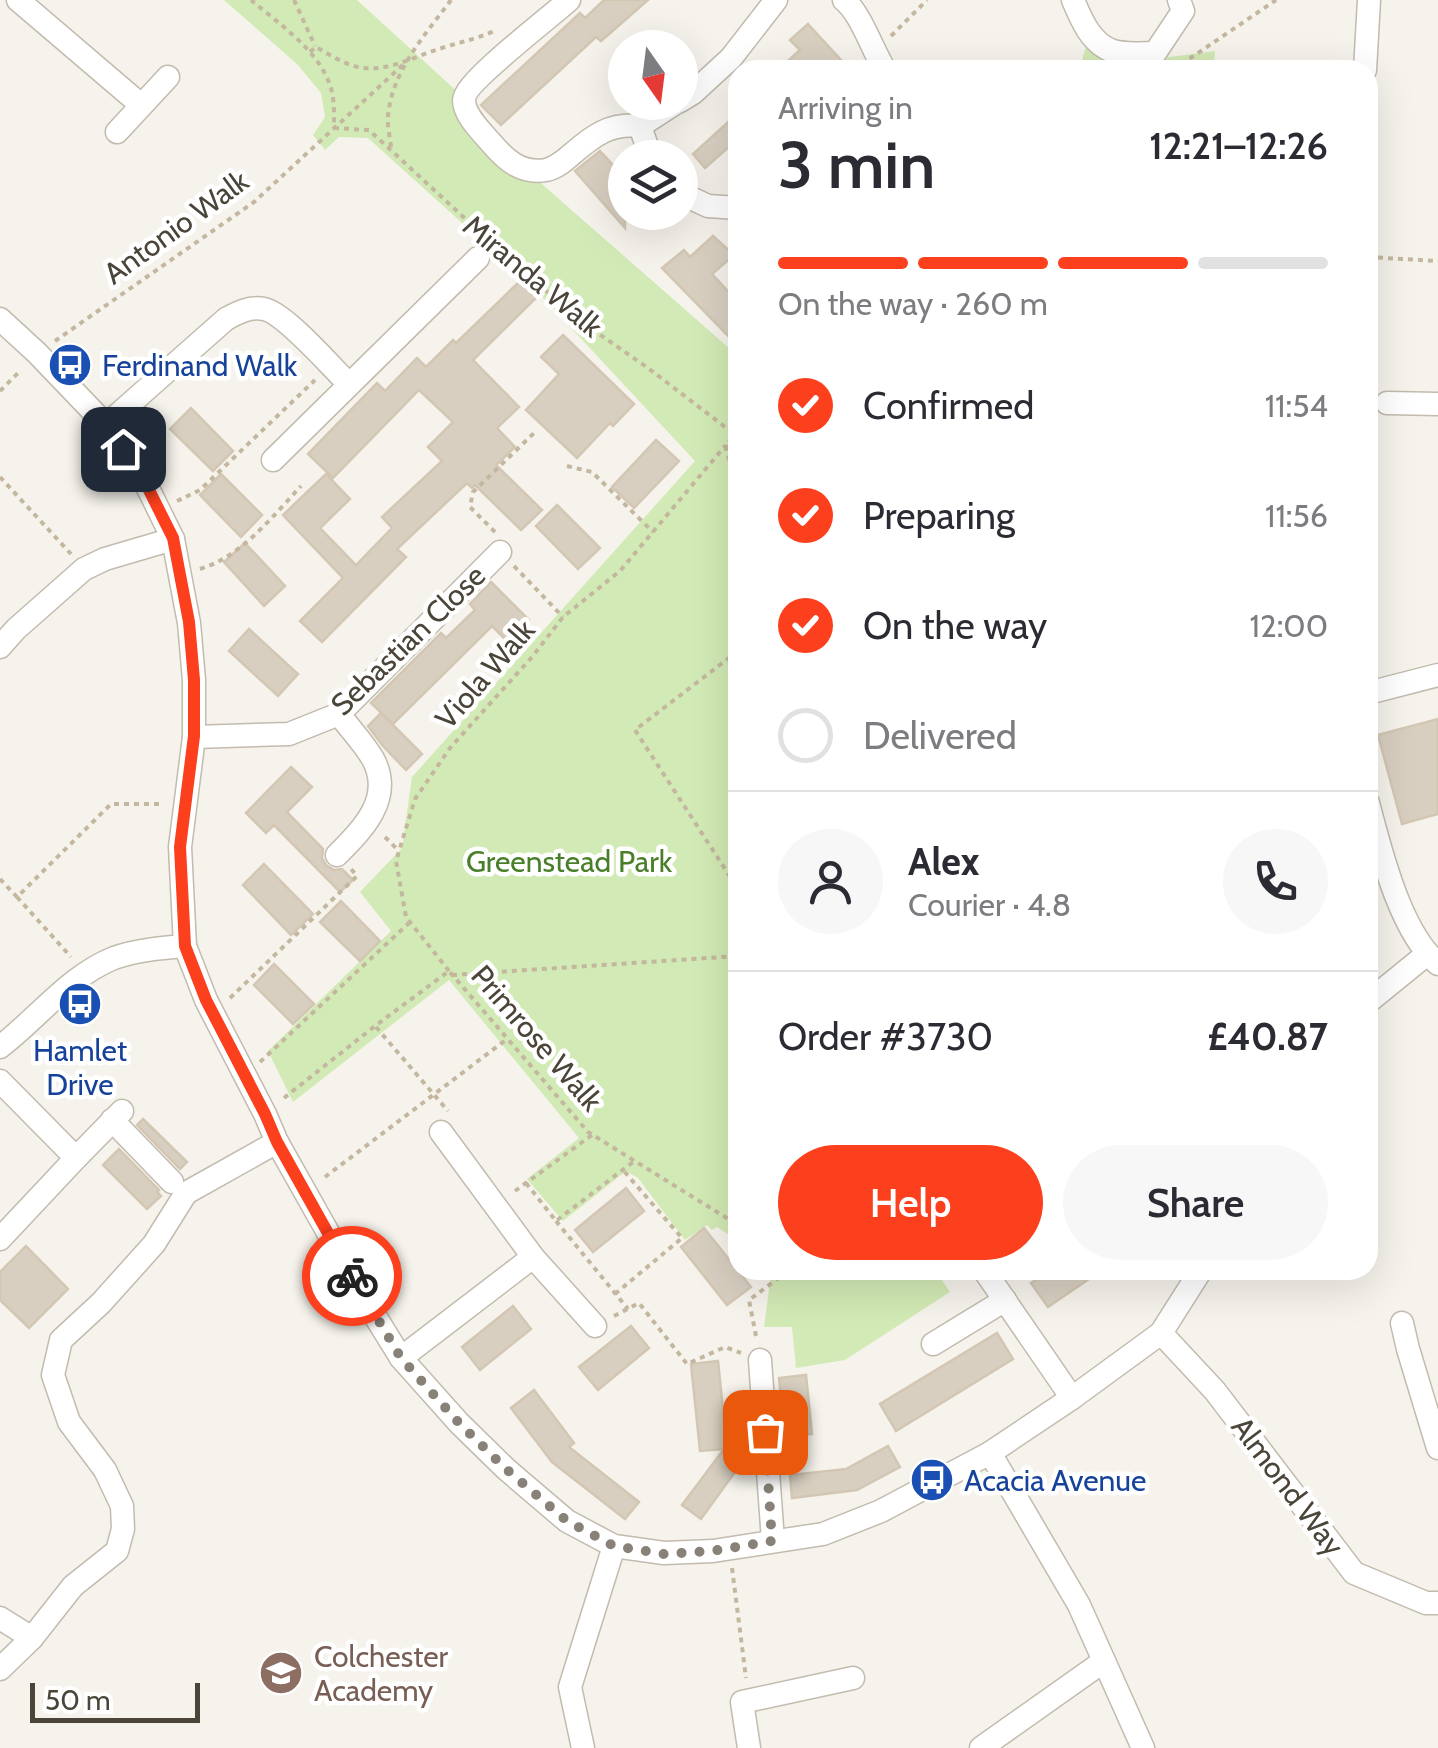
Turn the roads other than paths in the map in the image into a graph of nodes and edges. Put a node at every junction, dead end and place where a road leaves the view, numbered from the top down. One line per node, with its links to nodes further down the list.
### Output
1 (18, 0): 15 (street)
2 (570, 0): 17 (street)
3 (744, 0): 8 (street)
4 (844, 0): 10 (street)
5 (1073, 0): 6 (street)
6 (1179, 0)
7 (1369, 0): 11 (street)
8 (771, 6): 9 (street)
9 (730, 60)
10 (879, 60)
11 (1366, 60)
12 (728, 61): 14 (street)
13 (168, 77): 15 (street)
14 (698, 87)
15 (140, 105): 18 (street)
16 (650, 120): 17 (street)
17 (640, 126): 19 (street)
18 (117, 132)
19 (645, 140)
20 (698, 201): 21 (street)
21 (728, 207)
22 (478, 258): 24 (street, Miranda Walk)
23 (0, 319): 27 (street)
24 (348, 384): 27 (street); 28 (street, Miranda Walk)
25 (1387, 403): 26 (street)
26 (1438, 404)
27 (106, 425): 29 (street)
28 (273, 460)
29 (173, 538): 31 (street); 35 (street)
30 (500, 552): 34 (street, Sebastian Close)
31 (0, 647)
32 (1438, 676): 33 (street)
33 (1378, 691)
34 (339, 714): 35 (street, Sebastian Close); 37 (street)
35 (194, 736): 38 (street)
36 (1378, 841): 39 (street)
37 (337, 855)
38 (185, 946): 41 (street); 44 (street)
39 (1432, 959): 40 (street)
40 (1378, 995)
41 (0, 1047)
42 (0, 1081): 45 (street)
43 (441, 1132): 48 (street)
44 (277, 1142): 56 (street); 65 (street)
45 (76, 1158): 46 (street); 47 (street)
46 (172, 1182)
47 (0, 1239)
48 (533, 1258): 53 (street); 56 (street)
49 (991, 1280): 51 (street)
50 (1195, 1280): 54 (street)
51 (1004, 1300): 55 (street); 58 (street)
52 (1402, 1323): 59 (street)
53 (595, 1326)
54 (1161, 1333): 58 (street); 63 (street, Almond Way)
55 (933, 1344)
56 (401, 1358): 62 (street)
57 (760, 1360): 61 (street)
58 (1072, 1398): 60 (street)
59 (1438, 1448)
60 (990, 1453): 61 (street); 66 (street)
61 (772, 1541): 62 (street)
62 (614, 1546): 69 (street)
63 (1438, 1603)
64 (0, 1618): 65 (street)
65 (32, 1638): 67 (street)
66 (1104, 1661): 71 (street); 72 (street)
67 (0, 1669)
68 (853, 1678): 70 (street)
69 (583, 1748)
70 (749, 1748)
71 (981, 1748)
72 (1144, 1748)

